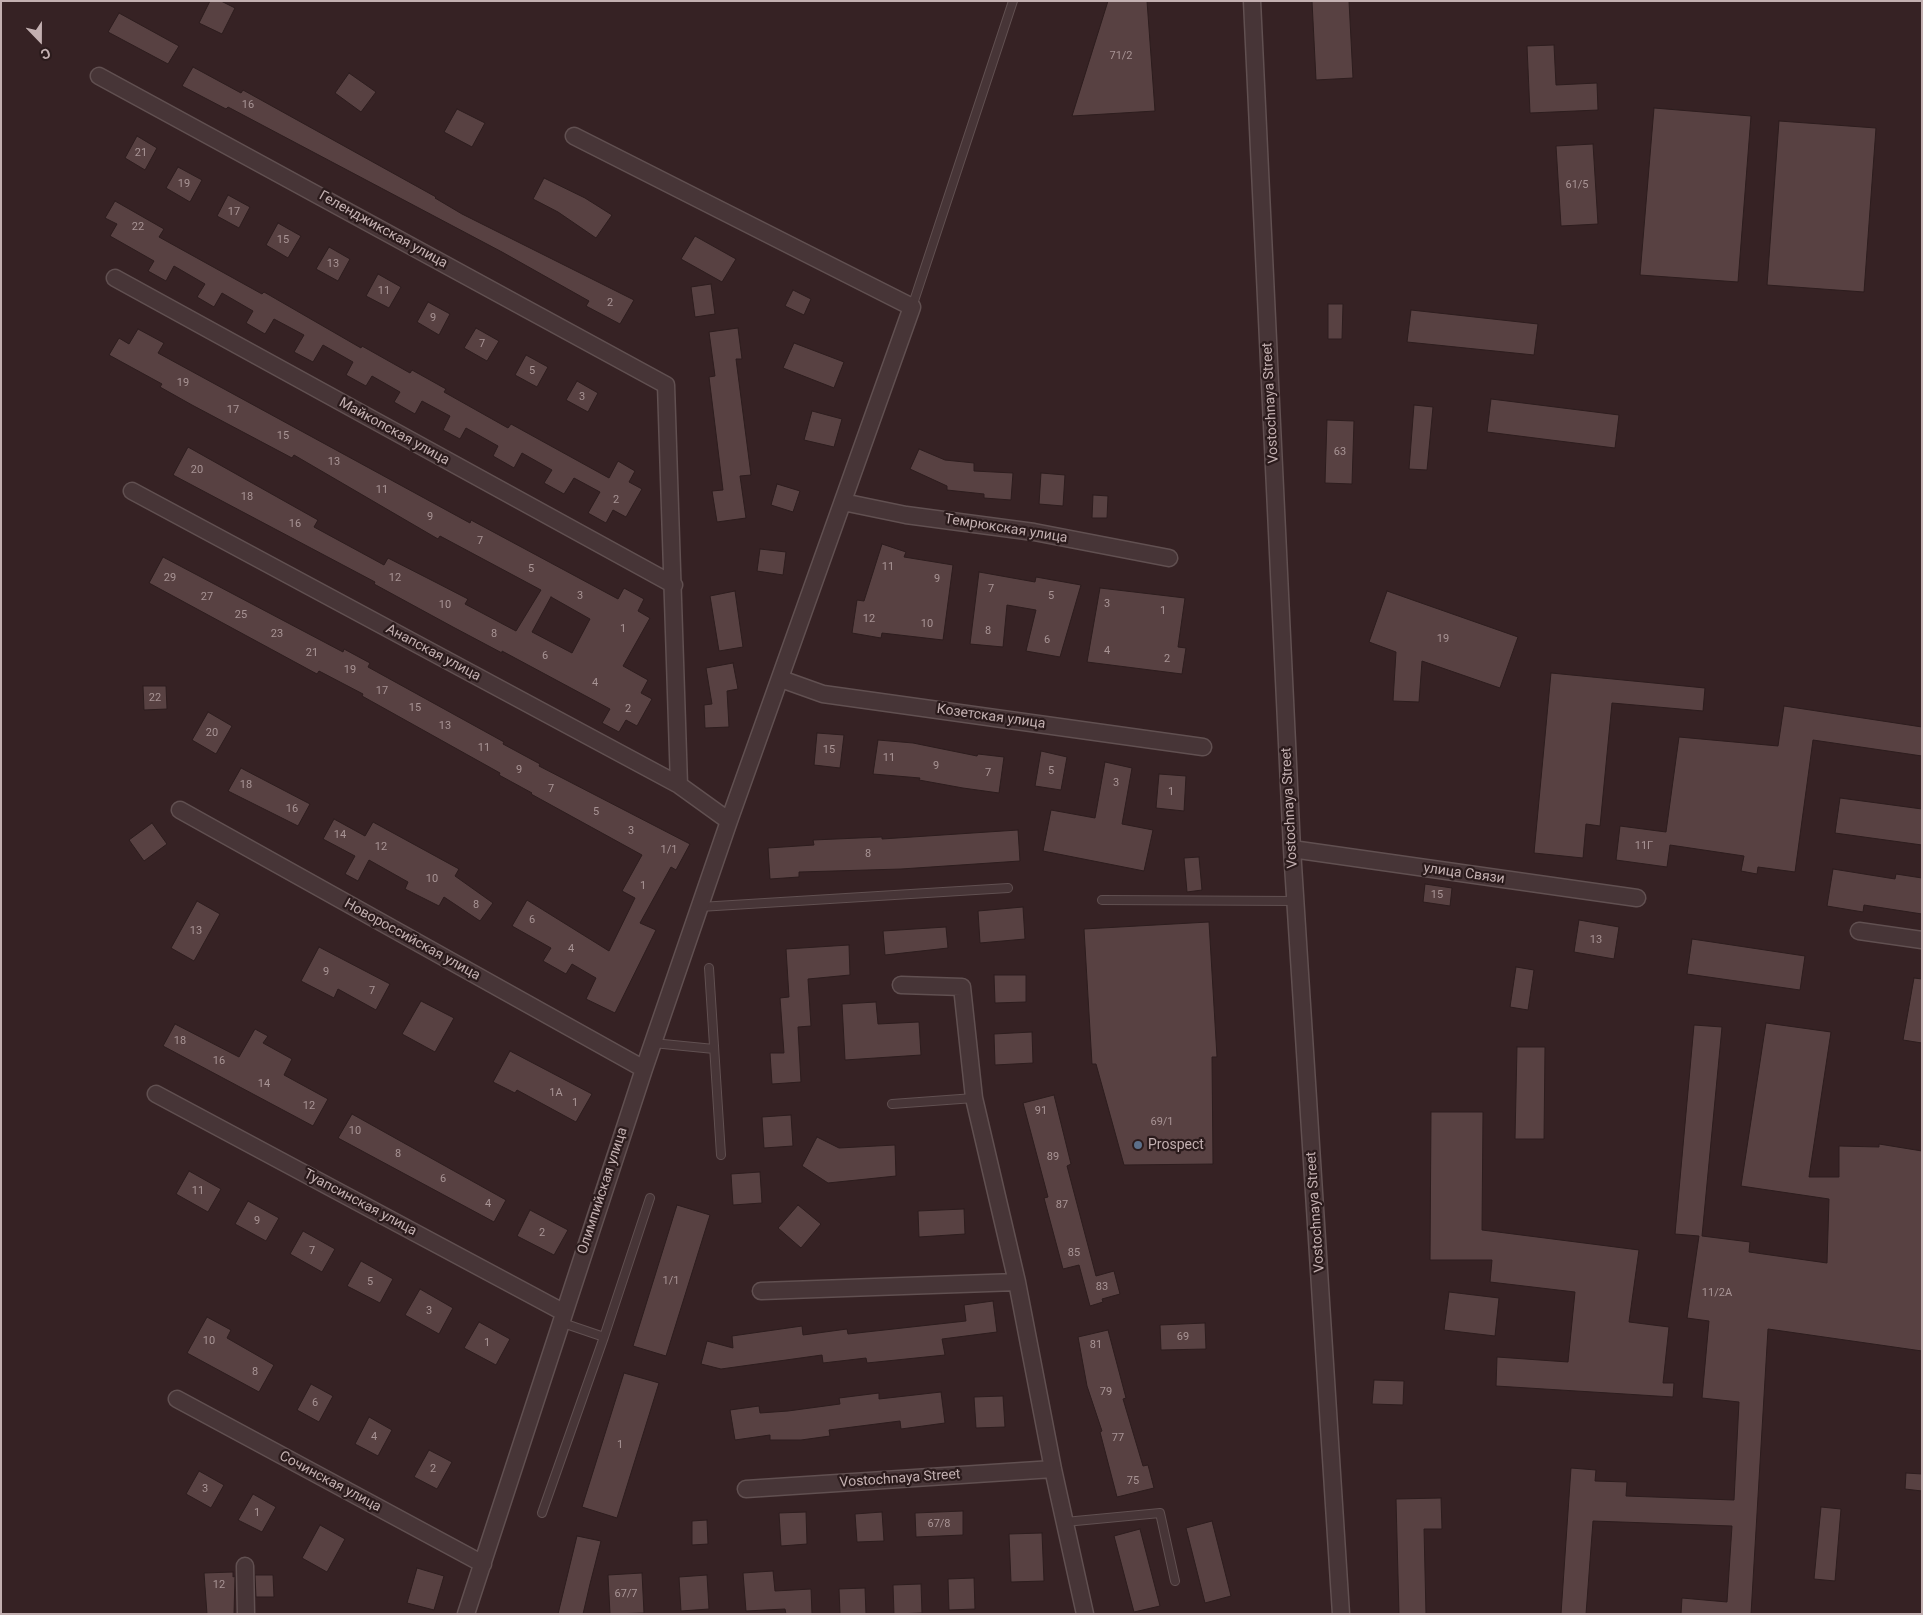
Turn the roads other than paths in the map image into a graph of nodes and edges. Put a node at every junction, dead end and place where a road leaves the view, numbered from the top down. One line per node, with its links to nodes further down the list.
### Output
1 (1013, 1): 6 (lane)
2 (1252, 1): 16 (street, Vostochnaya Street)
3 (99, 76): 10 (street, Геленджикская улица)
4 (574, 136): 6 (street)
5 (115, 278): 10 (street, Майкопская улица)
6 (912, 306): 8 (street, Олимпийская улица)
7 (132, 491): 13 (street, Анапская улица)
8 (843, 502): 9 (street, Темрюкская улица); 11 (street, Олимпийская улица)
9 (1169, 558)
10 (674, 585): 13 (street)
11 (781, 678): 12 (street, Козетская улица); 15 (street, Олимпийская улица)
12 (1203, 747)
13 (679, 785): 15 (street, Анапская улица)
14 (180, 810): 28 (street, Новороссийская улица)
15 (729, 821): 21 (street, Олимпийская улица)
16 (1292, 849): 18 (street, улица Связи); 20 (street, Vostochnaya Street)
17 (1008, 888): 21 (lane)
18 (1637, 898)
19 (1102, 900): 20 (lane)
20 (1295, 901): 49 (street, Vostochnaya Street)
21 (700, 907): 26 (street, Олимпийская улица)
22 (1859, 931): 23 (street)
23 (1922, 940)
24 (709, 968): 27 (lane)
25 (901, 985): 30 (street)
26 (653, 1043): 27 (lane); 28 (street, Олимпийская улица)
27 (714, 1049): 32 (lane)
28 (644, 1069): 36 (street, Олимпийская улица)
29 (156, 1094): 36 (street, Туапсинская улица)
30 (974, 1098): 31 (lane); 34 (street)
31 (892, 1104)
32 (721, 1155)
33 (650, 1198): 37 (lane)
34 (1017, 1282): 35 (street); 39 (street)
35 (761, 1291)
36 (562, 1317): 37 (lane); 43 (street, Олимпийская улица)
37 (604, 1337): 41 (lane)
38 (177, 1399): 43 (street, Сочинская улица)
39 (1053, 1469): 40 (street, Vostochnaya Street); 42 (street)
40 (746, 1488)
41 (542, 1513)
42 (1066, 1522): 45 (lane); 48 (street)
43 (483, 1564): 47 (street, Олимпийская улица)
44 (245, 1566): 46 (street)
45 (1176, 1581)
46 (246, 1614)
47 (466, 1614)
48 (1085, 1614)
49 (1341, 1614)

